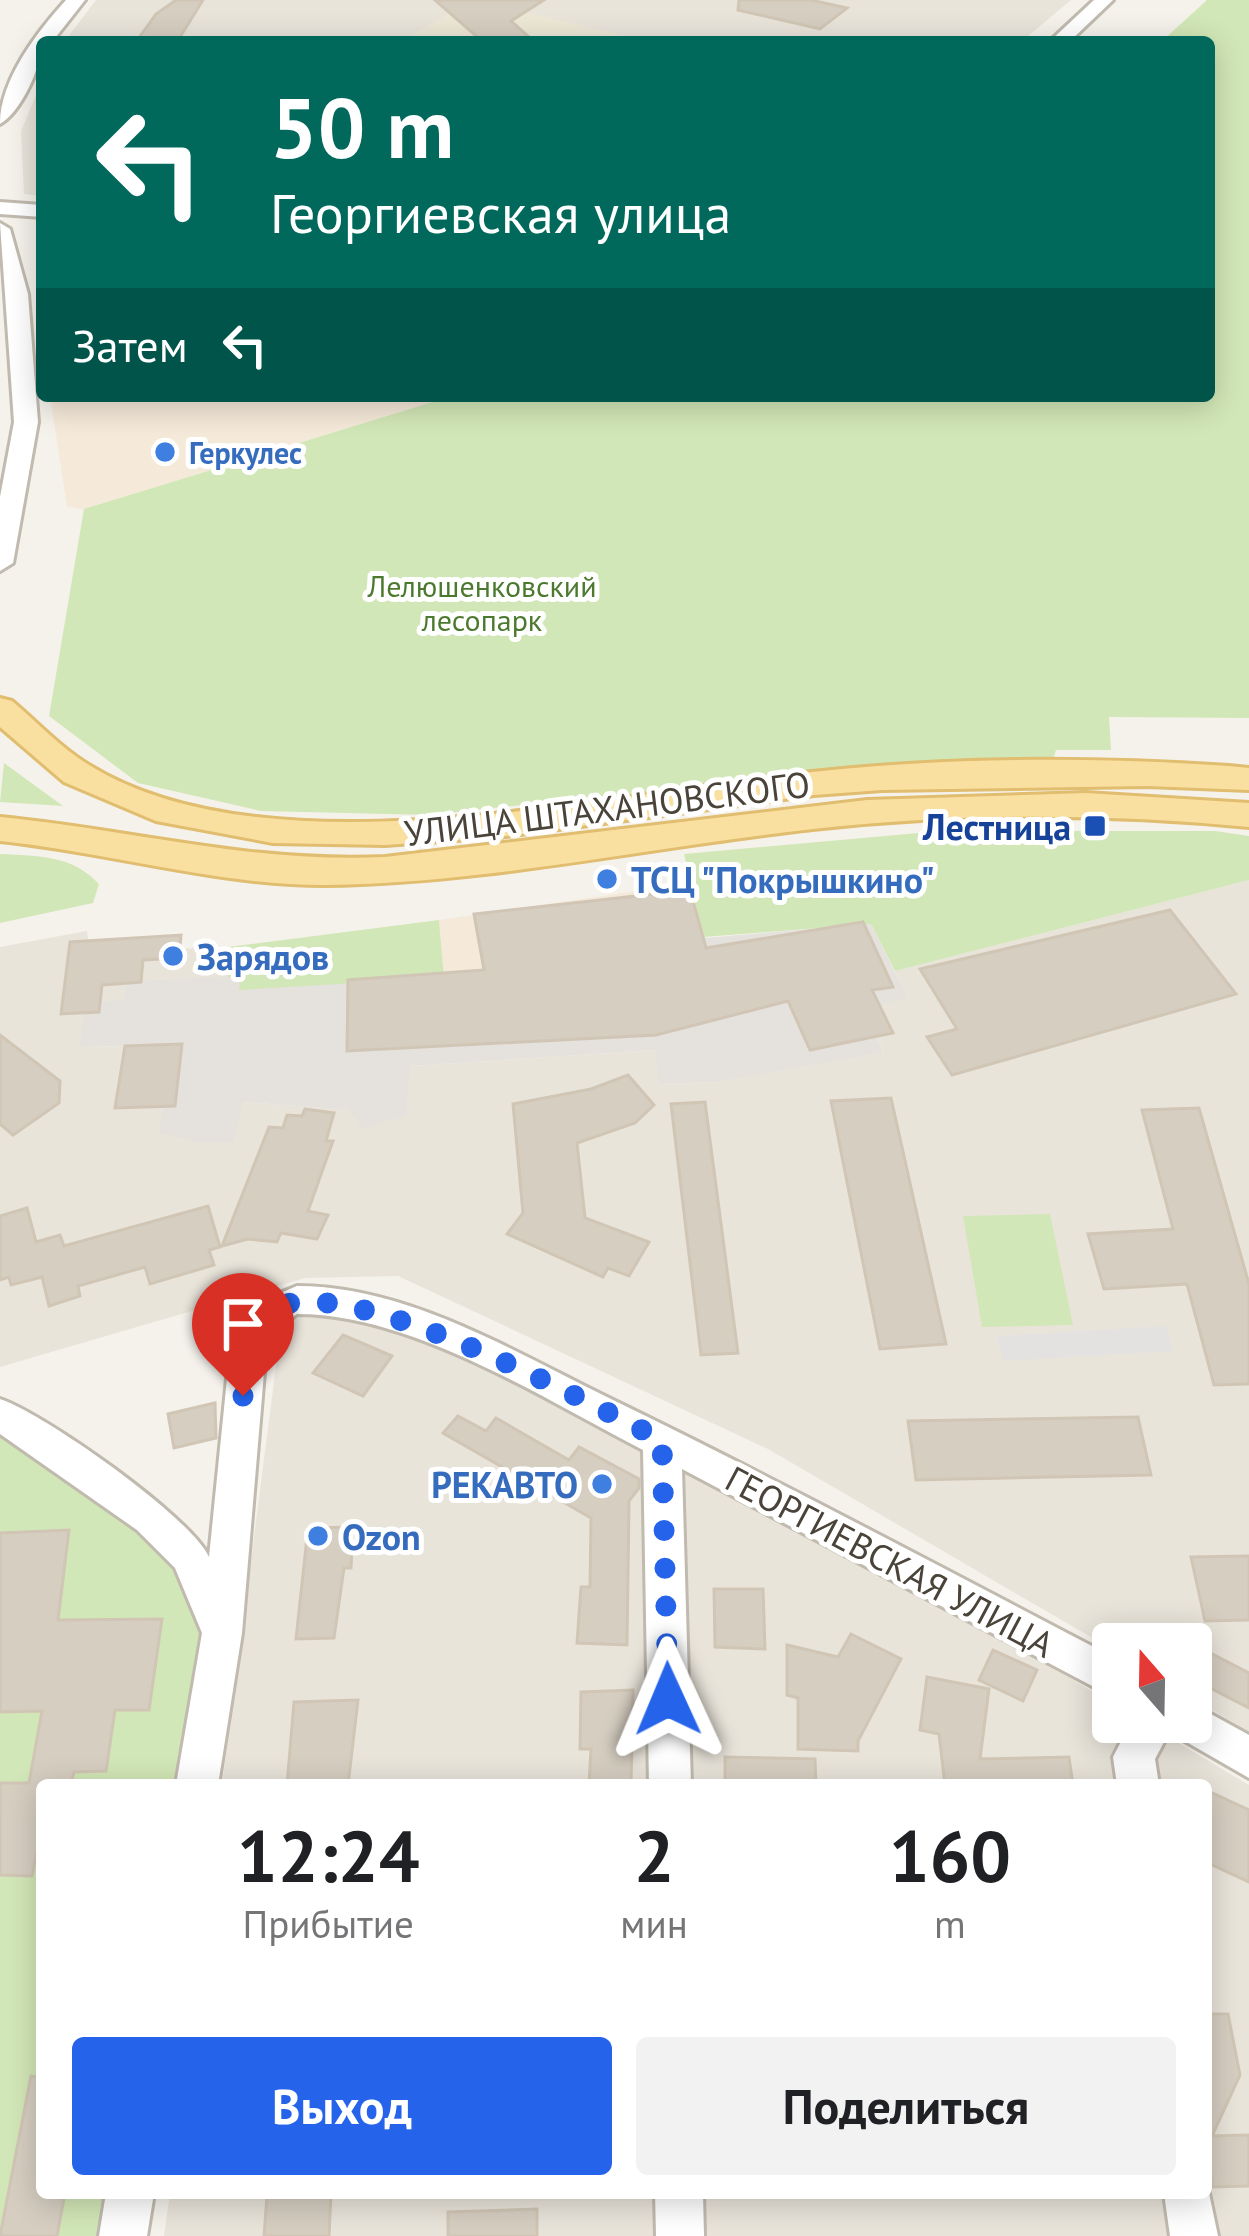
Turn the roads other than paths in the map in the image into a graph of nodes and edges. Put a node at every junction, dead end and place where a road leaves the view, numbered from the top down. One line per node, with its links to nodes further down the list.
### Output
1 (76, 0): 3 (street)
2 (1104, 0): 4 (street)
3 (46, 36)
4 (1065, 36)
5 (36, 54): 6 (street)
6 (0, 118)
7 (0, 208): 8 (street)
8 (36, 211)
9 (0, 229): 10 (street)
10 (4, 514): 11 (street)
11 (0, 563)
12 (0, 709): 13 (main road, УЛИЦА ШТАХАНОВСКОГО)
13 (1249, 779)
14 (1249, 814): 15 (main road, УЛИЦА ШТАХАНОВСКОГО)
15 (0, 829)
16 (0, 1414): 18 (street)
17 (662, 1440): 18 (street, ГЕОРГИЕВСКАЯ УЛИЦА); 19 (street, ГЕОРГИЕВСКАЯ УЛИЦА); 24 (street)
18 (222, 1634): 23 (street, ГЕОРГИЕВСКАЯ УЛИЦА)
19 (1092, 1667)
20 (1212, 1735): 22 (street)
21 (1142, 1743): 25 (street)
22 (1249, 1758)
23 (198, 1779)
24 (670, 1779)
25 (1137, 1779)
26 (129, 2199): 29 (street)
27 (679, 2199): 30 (street)
28 (1189, 2199): 31 (street)
29 (123, 2236)
30 (680, 2236)
31 (1193, 2236)

